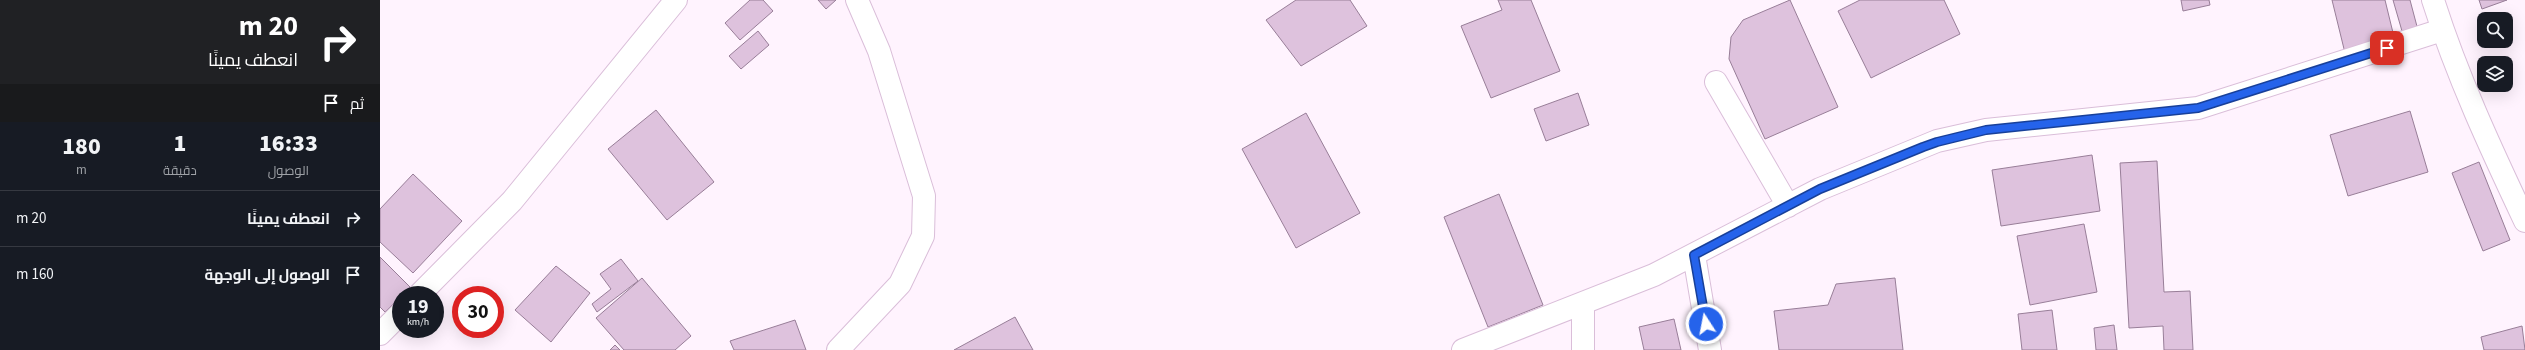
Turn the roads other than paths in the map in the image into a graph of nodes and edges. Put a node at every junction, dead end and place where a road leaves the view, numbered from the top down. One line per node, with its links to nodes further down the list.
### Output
1 (676, 0): 10 (street)
2 (857, 0): 14 (street)
3 (2433, 0): 4 (street)
4 (2442, 30): 6 (street); 7 (street)
5 (1716, 82): 7 (street)
6 (2517, 184): 8 (street)
7 (1788, 206): 9 (street)
8 (2525, 221)
9 (1694, 255): 11 (street); 17 (street)
10 (428, 286)
11 (1583, 303): 15 (street); 16 (street)
12 (392, 322): 13 (street)
13 (380, 334)
14 (838, 350)
15 (1463, 350)
16 (1583, 350)
17 (1710, 350)

